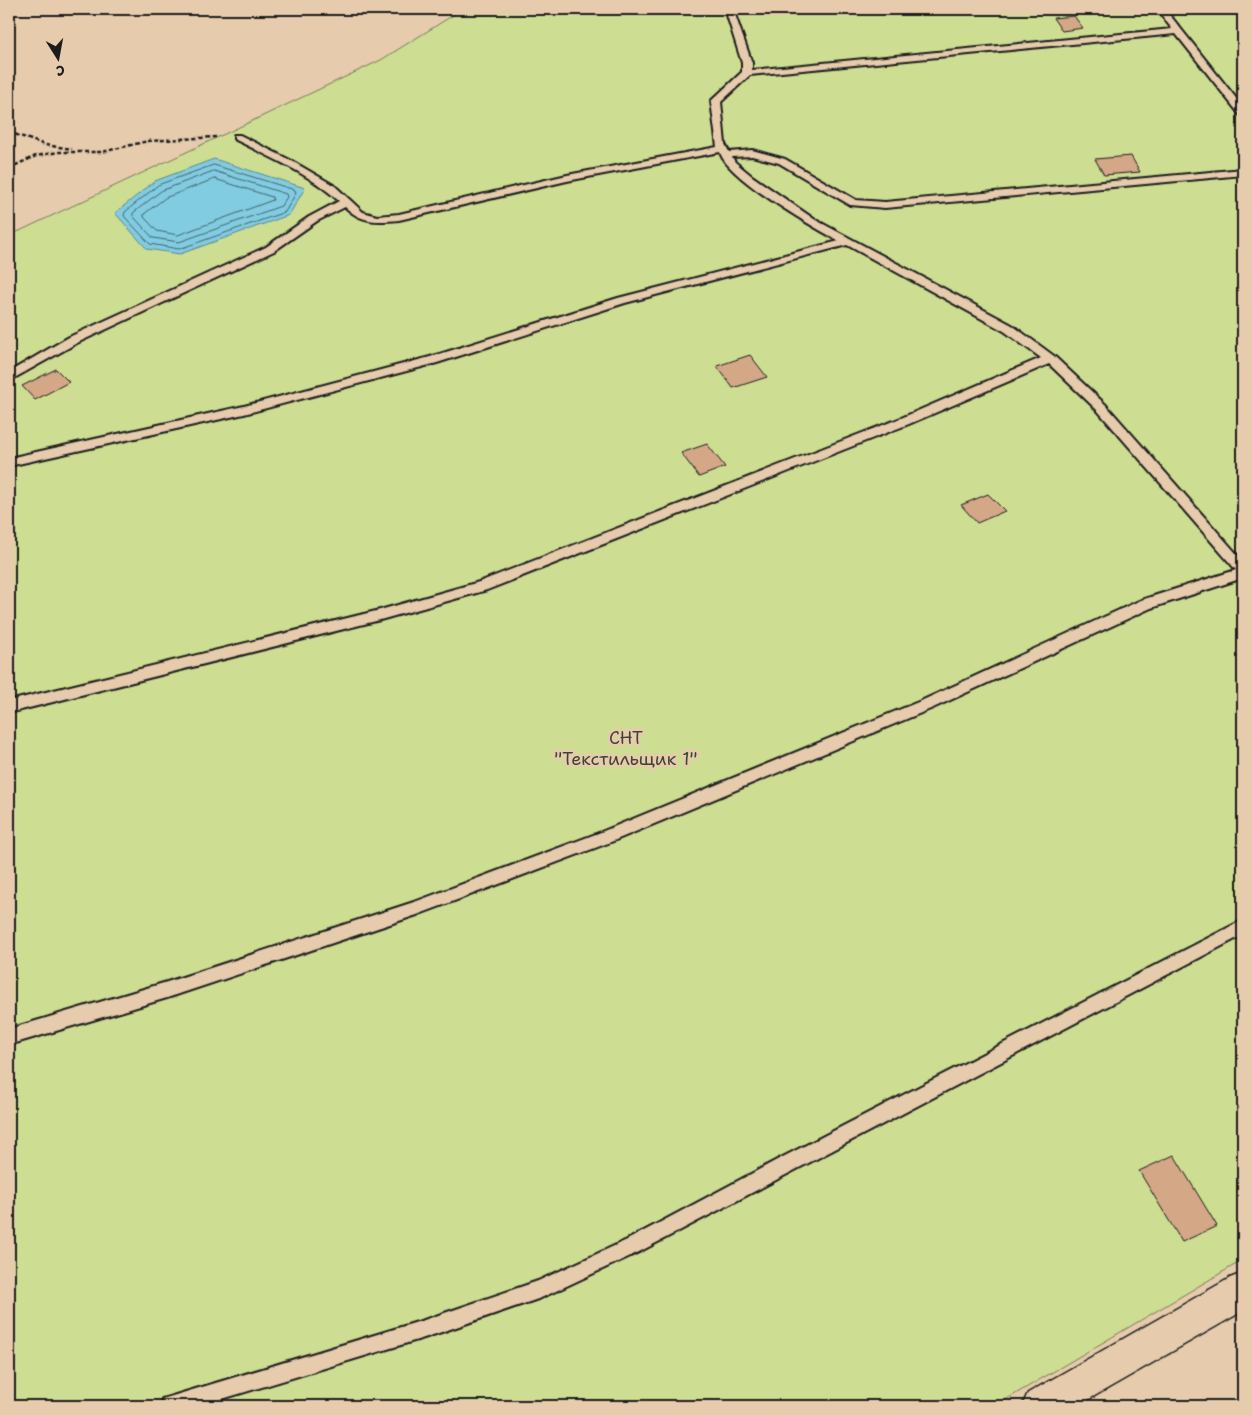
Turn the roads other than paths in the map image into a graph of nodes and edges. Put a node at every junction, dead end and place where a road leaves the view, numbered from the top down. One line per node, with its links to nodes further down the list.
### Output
1 (729, 9): 4 (lane)
2 (1161, 9): 3 (lane)
3 (1178, 30): 4 (lane); 5 (lane)
4 (747, 73): 7 (lane)
5 (1243, 113)
6 (237, 137): 9 (lane)
7 (723, 152): 8 (lane); 9 (lane); 10 (lane)
8 (1243, 172)
9 (344, 203): 12 (lane)
10 (846, 242): 11 (lane); 13 (lane)
11 (1050, 359): 14 (lane); 16 (lane)
12 (9, 377)
13 (9, 462)
14 (1243, 569)
15 (1243, 573): 18 (lane)
16 (9, 707)
17 (1243, 927): 20 (lane)
18 (9, 1037)
19 (1243, 1292): 21 (street)
20 (169, 1406)
21 (1041, 1406)

